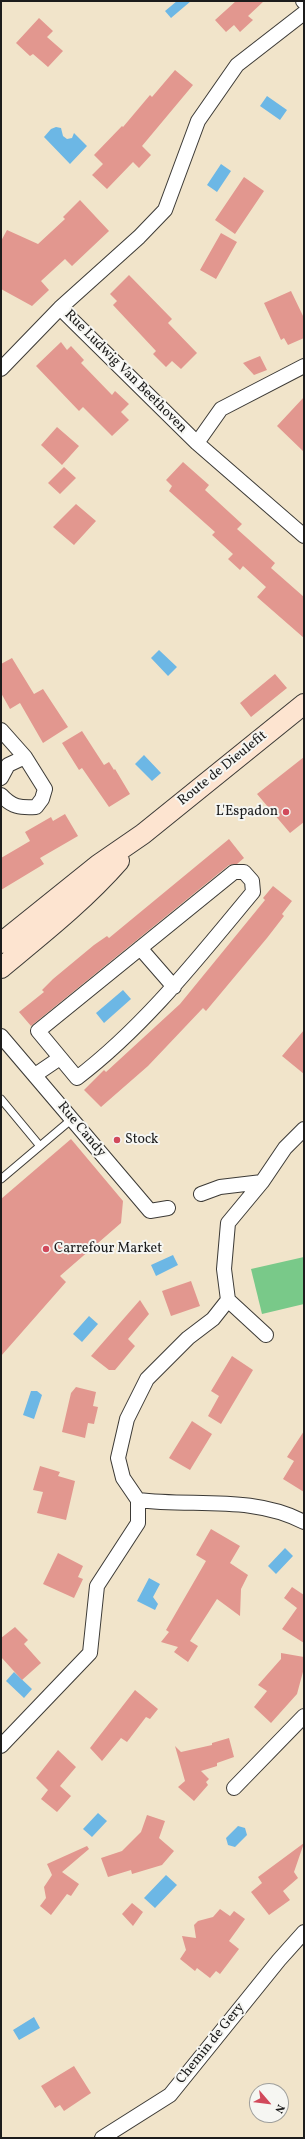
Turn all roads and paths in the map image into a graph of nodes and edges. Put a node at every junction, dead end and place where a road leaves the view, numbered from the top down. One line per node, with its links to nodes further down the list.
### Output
1 (304, 13): 2 (street, Rue Ludwig Van Beethoven)
2 (60, 308): 3 (street); 5 (street, Rue Ludwig Van Beethoven)
3 (2, 364)
4 (304, 366): 5 (street)
5 (197, 443): 6 (street, Rue Ludwig Van Beethoven)
6 (304, 536)
7 (304, 704): 12 (main road, Route de Dieulefit)
8 (1, 730): 9 (street)
9 (25, 757): 10 (street); 11 (street)
10 (1, 778)
11 (1, 795)
12 (143, 834): 13 (main road, Route de Dieulefit); 17 (main road, Route de Dieulefit)
13 (57, 897): 14 (main road, Route de Dieulefit); 16 (street)
14 (1, 943)
15 (140, 948): 18 (street); 18 (street); 20 (street)
16 (1, 954)
17 (1, 968)
18 (174, 987): 20 (street)
19 (1, 1036): 21 (street, Rue Candy)
20 (60, 1058): 21 (street)
21 (34, 1075): 23 (street, Rue Candy)
22 (1, 1099): 25 (lane)
23 (72, 1119): 25 (lane); 29 (street, Rue Candy)
24 (304, 1129): 27 (street)
25 (40, 1146): 26 (lane)
26 (1, 1179)
27 (262, 1182): 28 (street); 30 (street)
28 (201, 1194)
29 (168, 1208)
30 (228, 1300): 31 (street); 32 (street)
31 (266, 1335)
32 (138, 1500): 33 (street); 35 (street)
33 (304, 1522)
34 (304, 1716): 36 (street)
35 (1, 1746)
36 (234, 1788)
37 (304, 1932): 38 (street, Chemin de Gery)
38 (102, 2138)

